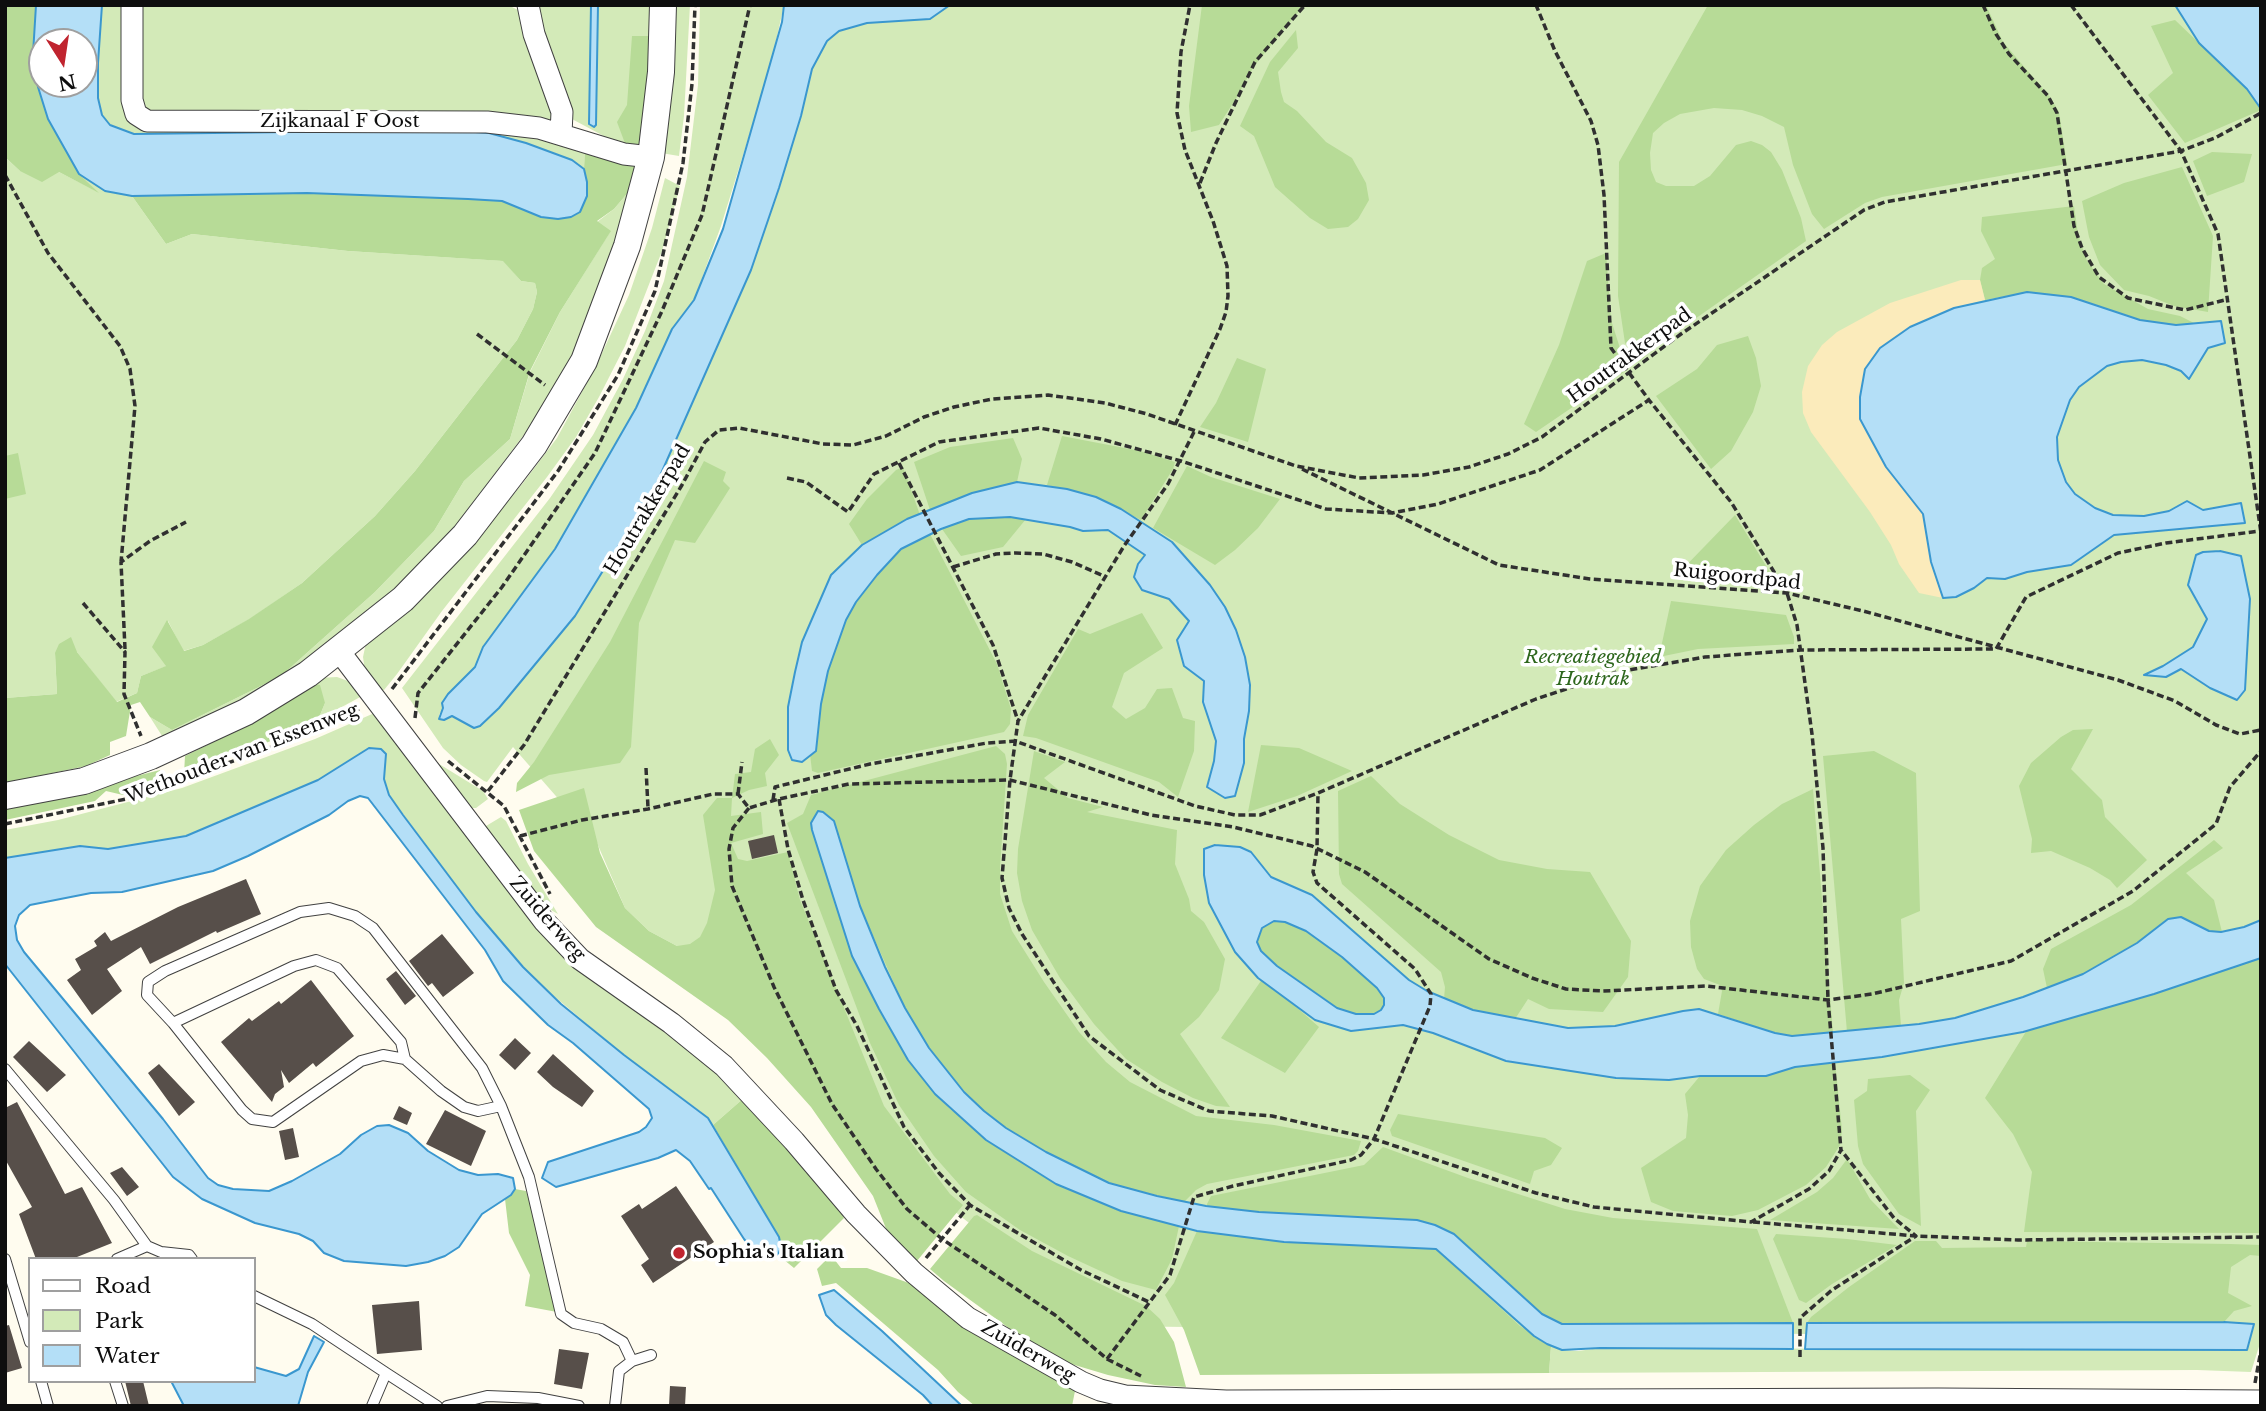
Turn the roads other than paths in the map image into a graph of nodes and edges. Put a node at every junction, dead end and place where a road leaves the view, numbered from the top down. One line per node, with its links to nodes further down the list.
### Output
1 (132, 5): 4 (street, Zijkanaal F Oost)
2 (528, 5): 4 (street)
3 (663, 5): 5 (street, Wethouder van Essenweg)
4 (561, 134): 5 (street, Zijkanaal F Oost)
5 (651, 158): 6 (street, Wethouder van Essenweg)
6 (339, 650): 7 (street, Wethouder van Essenweg); 23 (street, Zuiderweg)
7 (5, 796)
8 (173, 1023): 9 (lane); 9 (lane); 11 (lane)
9 (405, 1059): 11 (lane)
10 (5, 1069): 12 (lane)
11 (502, 1106): 19 (lane)
12 (147, 1246): 13 (lane); 14 (lane)
13 (122, 1257)
14 (190, 1257)
15 (5, 1259): 17 (lane)
16 (256, 1297): 20 (lane)
17 (28, 1335)
18 (651, 1355): 19 (lane)
19 (632, 1361): 30 (lane)
20 (386, 1373): 26 (lane); 27 (lane)
21 (42, 1383): 24 (lane)
22 (116, 1383): 25 (lane)
23 (2255, 1402)
24 (48, 1406)
25 (123, 1406)
26 (372, 1406)
27 (437, 1406)
28 (447, 1406): 29 (lane)
29 (579, 1406)
30 (615, 1406)

